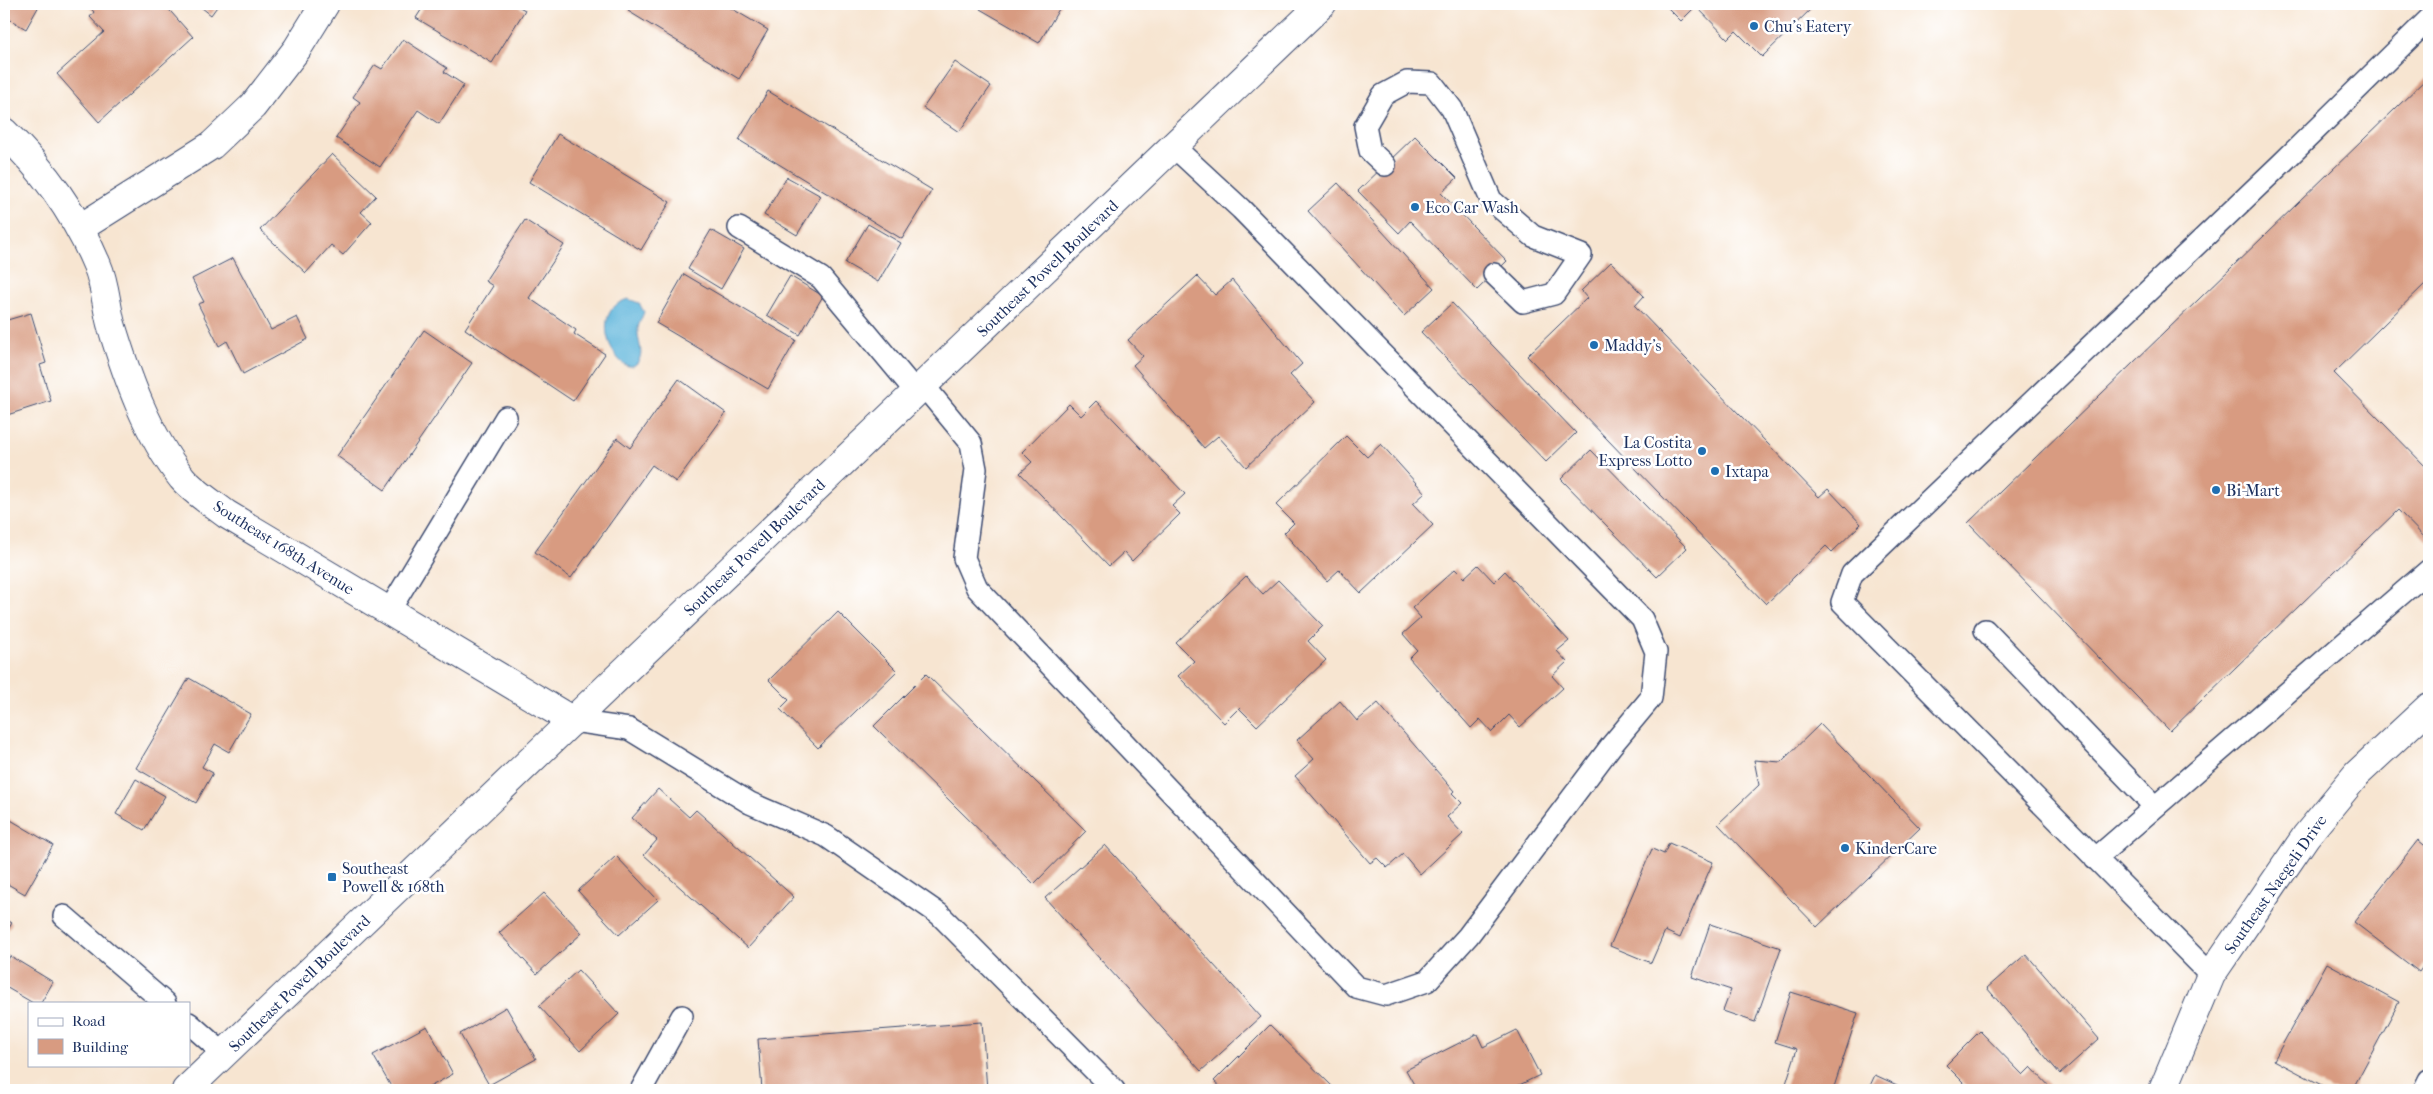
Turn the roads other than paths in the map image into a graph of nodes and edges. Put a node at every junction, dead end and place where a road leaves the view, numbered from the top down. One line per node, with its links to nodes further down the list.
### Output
1 (325, 4): 7 (street)
2 (1322, 4): 5 (street, Southeast Powell Boulevard)
3 (2429, 19): 18 (lane)
4 (4, 132): 7 (street, Southeast 168th Avenue)
5 (1173, 146): 10 (street, Southeast Powell Boulevard); 10 (lane)
6 (1385, 165): 9 (lane)
7 (80, 228): 13 (street, Southeast 168th Avenue)
8 (739, 228): 10 (lane)
9 (1494, 274)
10 (920, 389): 16 (street, Southeast Powell Boulevard)
11 (506, 417): 13 (lane)
12 (2429, 570): 17 (lane)
13 (389, 611): 16 (street, Southeast 168th Avenue)
14 (1985, 630): 17 (lane)
15 (2429, 707): 20 (street, Southeast Naegeli Drive)
16 (573, 721): 24 (street, Southeast Powell Boulevard); 28 (lane)
17 (2155, 807): 18 (lane)
18 (2095, 859): 20 (lane)
19 (64, 916): 21 (lane)
20 (2211, 975): 29 (street, Southeast Naegeli Drive)
21 (164, 1002)
22 (682, 1016): 27 (lane)
23 (190, 1024): 24 (lane)
24 (224, 1054): 26 (street, Southeast Powell Boulevard)
25 (2429, 1080): 30 (lane)
26 (186, 1090)
27 (641, 1090)
28 (1114, 1090)
29 (2163, 1090)
30 (2424, 1090)

